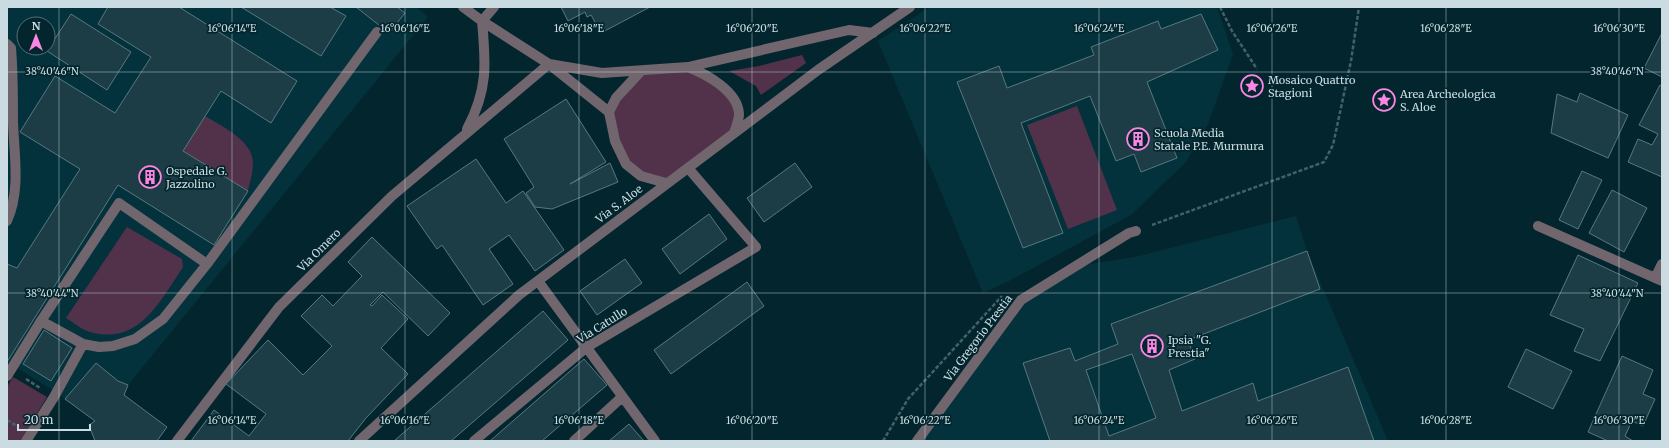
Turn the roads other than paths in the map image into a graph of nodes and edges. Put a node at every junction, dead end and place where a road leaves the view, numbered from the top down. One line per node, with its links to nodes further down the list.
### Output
1 (464, 7): 4 (street)
2 (494, 7): 4 (street)
3 (910, 7): 6 (street, Via S. Aloe)
4 (482, 21): 8 (street); 13 (street)
5 (376, 32): 19 (street)
6 (873, 33): 9 (street); 12 (street, Via S. Aloe)
7 (7, 44): 16 (street)
8 (549, 64): 10 (street); 11 (street); 13 (street, Via Omero)
9 (688, 67): 10 (street); 12 (street)
10 (641, 71): 11 (street)
11 (609, 112): 15 (street)
12 (734, 133): 14 (street, Via S. Aloe)
13 (465, 134): 29 (street, Via Omero)
14 (688, 168): 15 (street, Via S. Aloe); 25 (street, Via Catullo)
15 (666, 183): 22 (street, Via S. Aloe)
16 (7, 221)
17 (1538, 226): 21 (street)
18 (1136, 230): 34 (street, Via Gregorio Prestia)
19 (207, 264): 23 (street); 24 (street)
20 (1662, 264): 21 (street)
21 (1658, 280)
22 (538, 281): 25 (street); 30 (street, Via S. Aloe)
23 (41, 320): 24 (street); 26 (street)
24 (83, 344): 28 (street)
25 (586, 347): 27 (street); 31 (street, Via Catullo)
26 (9, 373)
27 (622, 396): 32 (street); 33 (street)
28 (26, 441)
29 (177, 441)
30 (359, 441)
31 (474, 441)
32 (574, 441)
33 (654, 441)
34 (917, 441)

